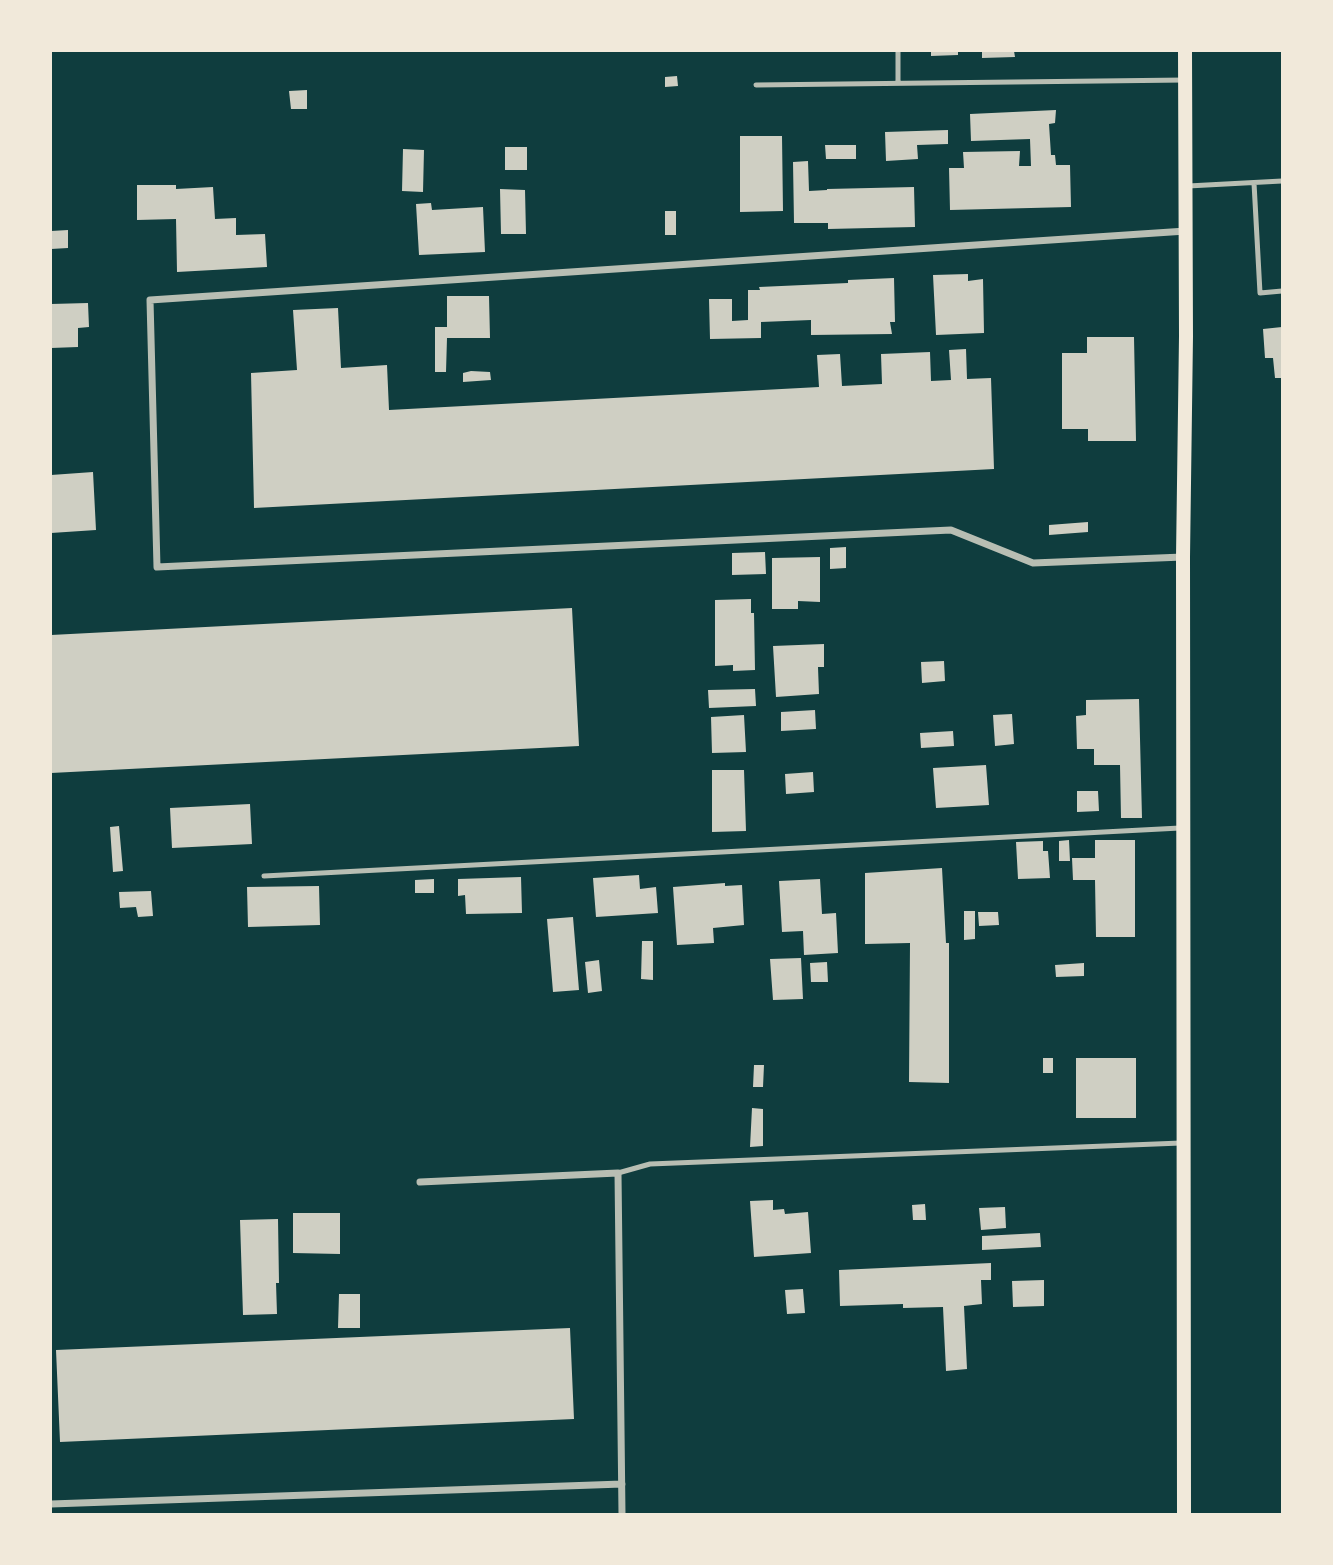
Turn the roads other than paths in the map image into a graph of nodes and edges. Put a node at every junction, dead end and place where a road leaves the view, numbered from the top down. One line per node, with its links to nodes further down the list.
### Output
1 (898, 51): 4 (lane)
2 (1185, 51): 3 (main road)
3 (1185, 80): 4 (lane); 8 (main road)
4 (898, 83): 5 (lane)
5 (756, 85)
6 (1282, 181): 7 (lane)
7 (1254, 183): 8 (lane); 10 (lane)
8 (1185, 187): 9 (main road)
9 (1185, 231): 11 (main road); 11 (street)
10 (1282, 291)
11 (1183, 557): 12 (main road)
12 (1183, 828): 13 (lane); 14 (main road)
13 (264, 876)
14 (1184, 1143): 15 (lane); 20 (main road)
15 (618, 1173): 16 (street); 17 (street)
16 (420, 1182)
17 (622, 1484): 18 (street); 19 (street)
18 (51, 1504)
19 (622, 1514)
20 (1184, 1514)

